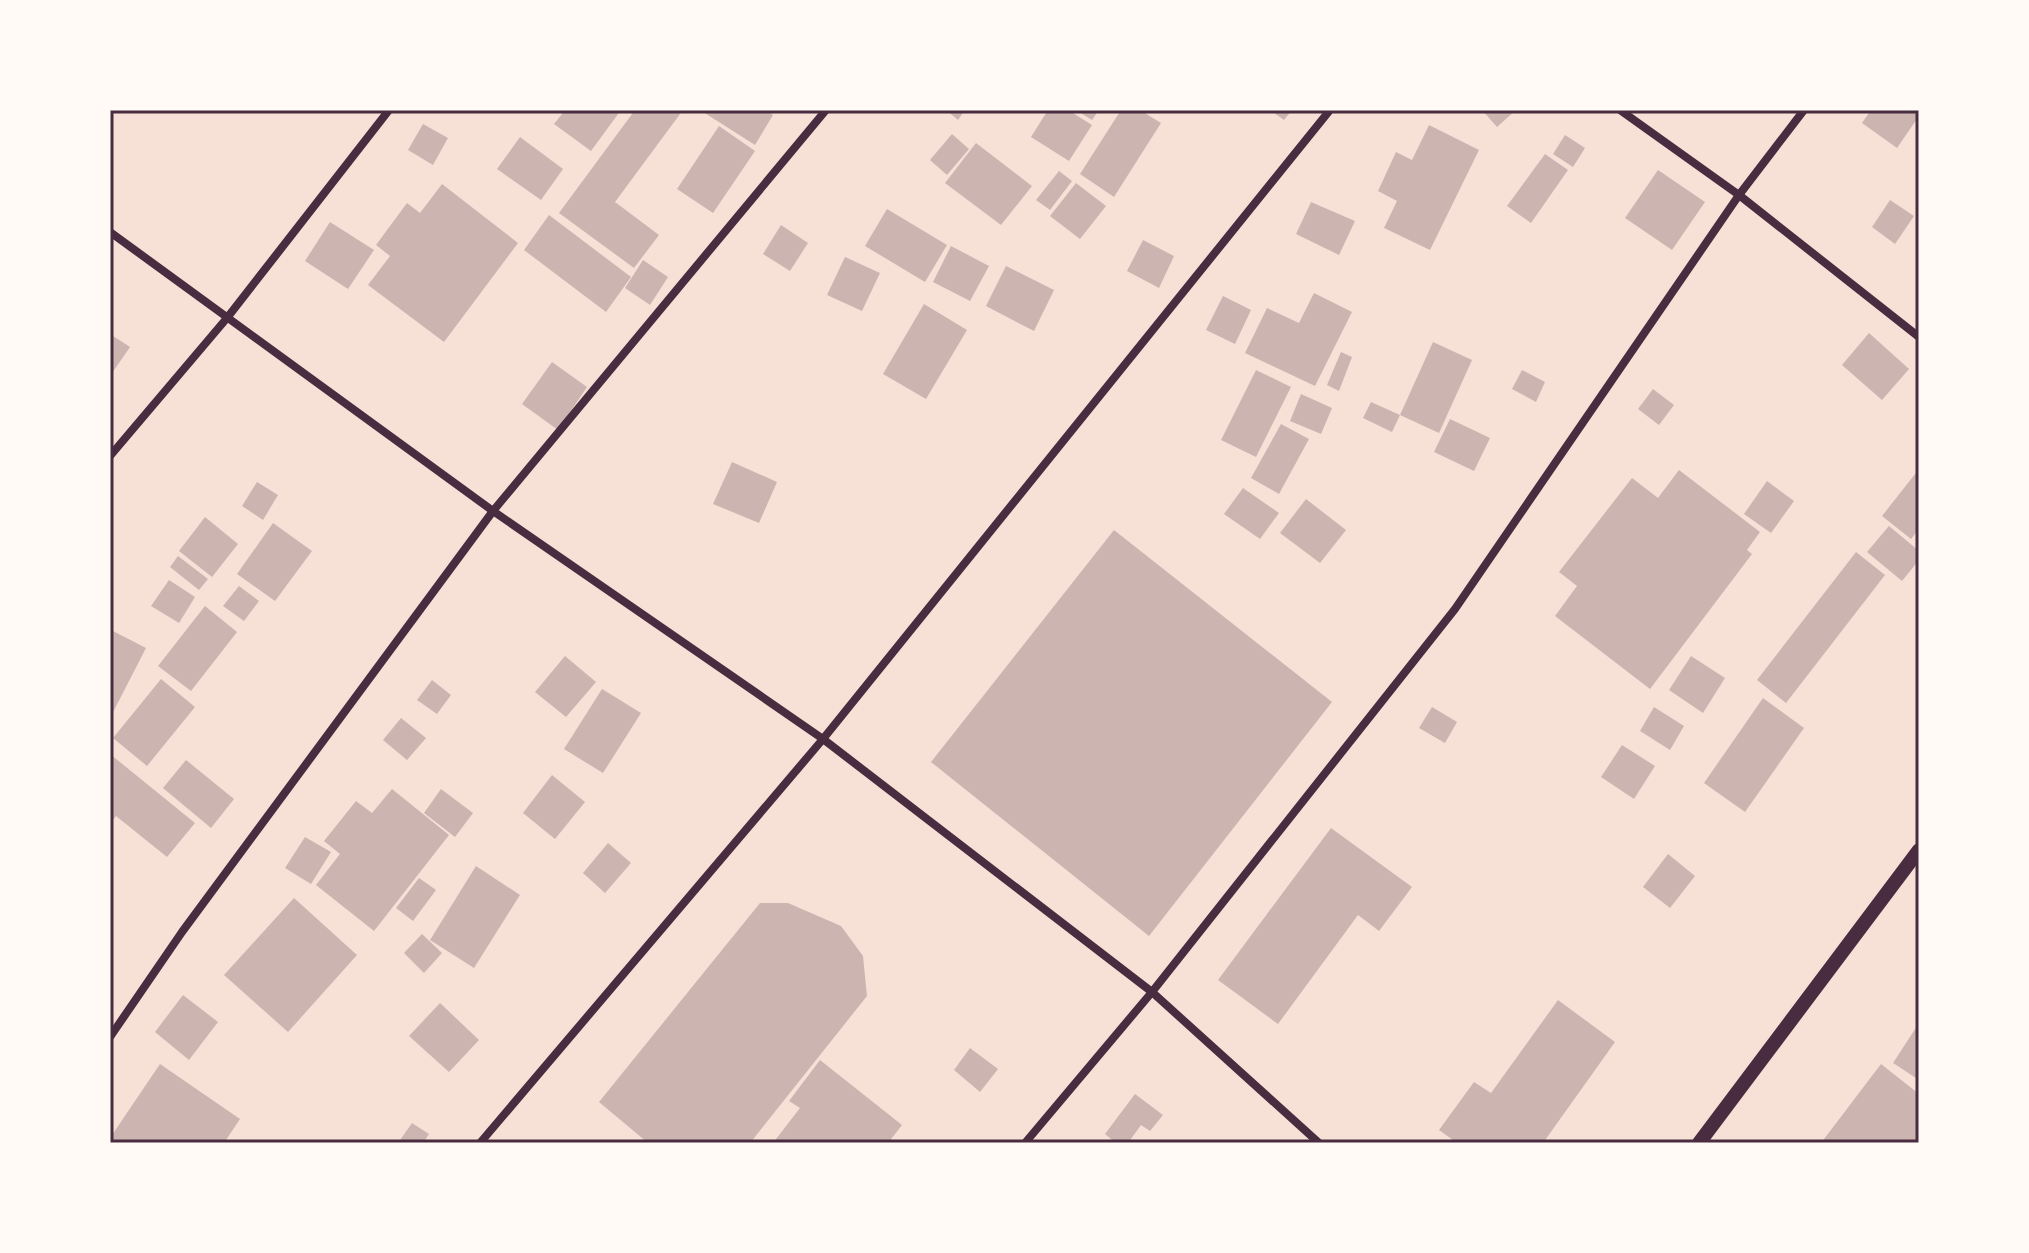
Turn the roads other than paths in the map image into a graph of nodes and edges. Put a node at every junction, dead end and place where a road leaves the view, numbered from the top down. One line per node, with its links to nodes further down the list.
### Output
1 (389, 110): 8 (street)
2 (826, 110): 11 (street)
3 (1330, 110): 12 (street)
4 (1620, 110): 6 (street)
5 (1804, 110): 6 (street)
6 (1739, 195): 9 (street); 14 (street)
7 (110, 232): 8 (street)
8 (227, 318): 10 (street); 11 (street)
9 (1919, 337)
10 (110, 456)
11 (493, 511): 12 (street); 15 (street)
12 (823, 739): 14 (street); 16 (street)
13 (1919, 850): 19 (street)
14 (1152, 992): 17 (street); 18 (street)
15 (110, 1037)
16 (480, 1143)
17 (1025, 1143)
18 (1319, 1143)
19 (1699, 1143)

